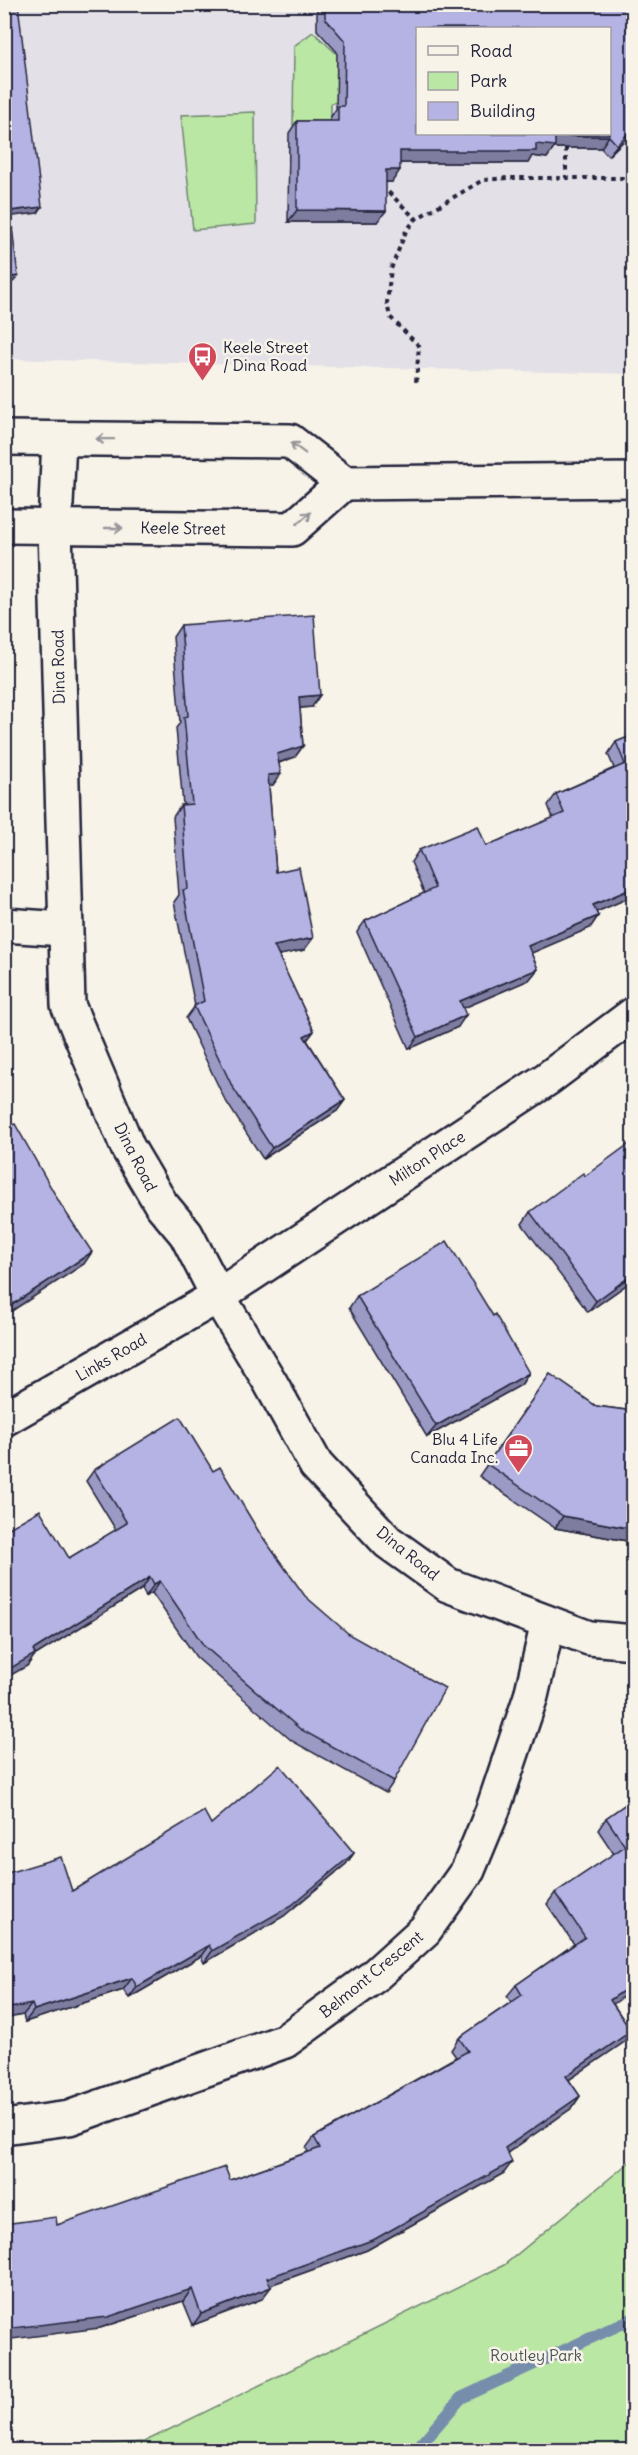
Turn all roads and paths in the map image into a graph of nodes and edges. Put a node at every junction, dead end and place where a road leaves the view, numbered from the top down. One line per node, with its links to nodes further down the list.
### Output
1 (566, 148): 2 (path)
2 (566, 178): 3 (path); 5 (path)
3 (633, 178)
4 (378, 182): 5 (path)
5 (416, 219): 6 (path)
6 (416, 382)
7 (4, 438): 8 (street)
8 (59, 439): 10 (street, one-way to 8); 12 (street, Dina Road)
9 (633, 480): 10 (street)
10 (344, 483): 12 (street, Keele Street, one-way to 10)
11 (4, 526): 12 (street, Keele Street)
12 (55, 527): 14 (street, Dina Road)
13 (4, 925): 14 (street)
14 (64, 929): 16 (street, Dina Road)
15 (633, 1014): 16 (street, Milton Place)
16 (218, 1296): 17 (street, Links Road); 18 (street, Dina Road)
17 (4, 1419)
18 (548, 1623): 19 (street, Dina Road); 20 (street, Belmont Crescent)
19 (633, 1642)
20 (4, 2127)

